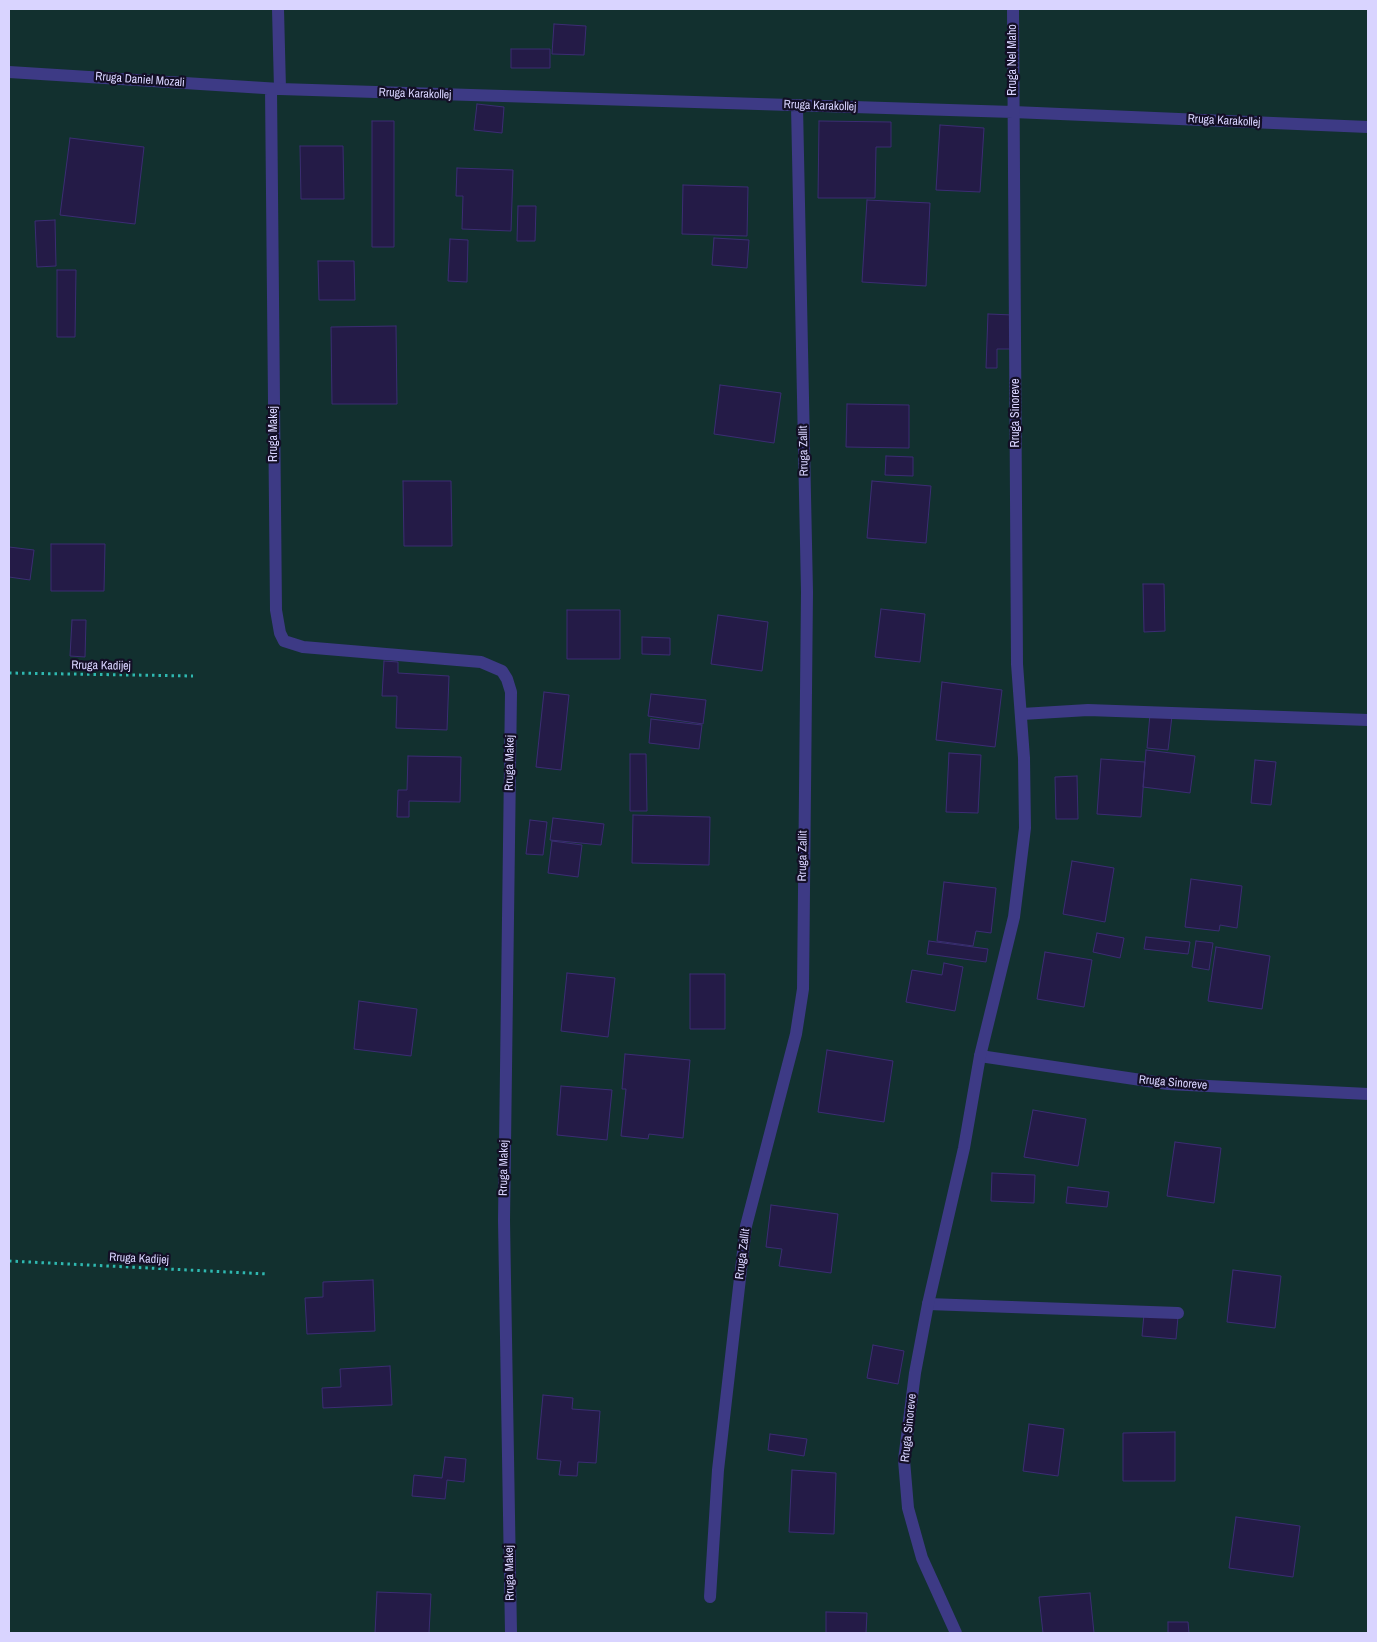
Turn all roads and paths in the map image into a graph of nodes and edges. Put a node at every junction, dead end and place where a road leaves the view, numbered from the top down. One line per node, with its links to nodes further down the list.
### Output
1 (278, 9): 4 (street, Rruga Makej)
2 (1013, 9): 6 (street, Rruga Nel Maho)
3 (9, 72): 4 (street, Rruga Daniel Mozali)
4 (276, 89): 5 (street, Rruga Karakollej); 19 (street, Rruga Makej)
5 (797, 106): 6 (street, Rruga Karakollej); 18 (street, Rruga Zallit)
6 (1013, 112): 7 (street, Rruga Karakollej); 10 (street, Rruga Sinoreve)
7 (1368, 128)
8 (9, 673): 9 (path, Rruga Kadijej)
9 (193, 676)
10 (1022, 714): 11 (street); 12 (street, Rruga Sinoreve)
11 (1368, 720)
12 (980, 1056): 13 (street, Rruga Sinoreve); 16 (street, Rruga Sinoreve)
13 (1368, 1094)
14 (9, 1261): 15 (path, Rruga Kadijej)
15 (268, 1274)
16 (928, 1304): 17 (street); 20 (street, Rruga Sinoreve)
17 (1178, 1313)
18 (710, 1597)
19 (510, 1633)
20 (956, 1633)

